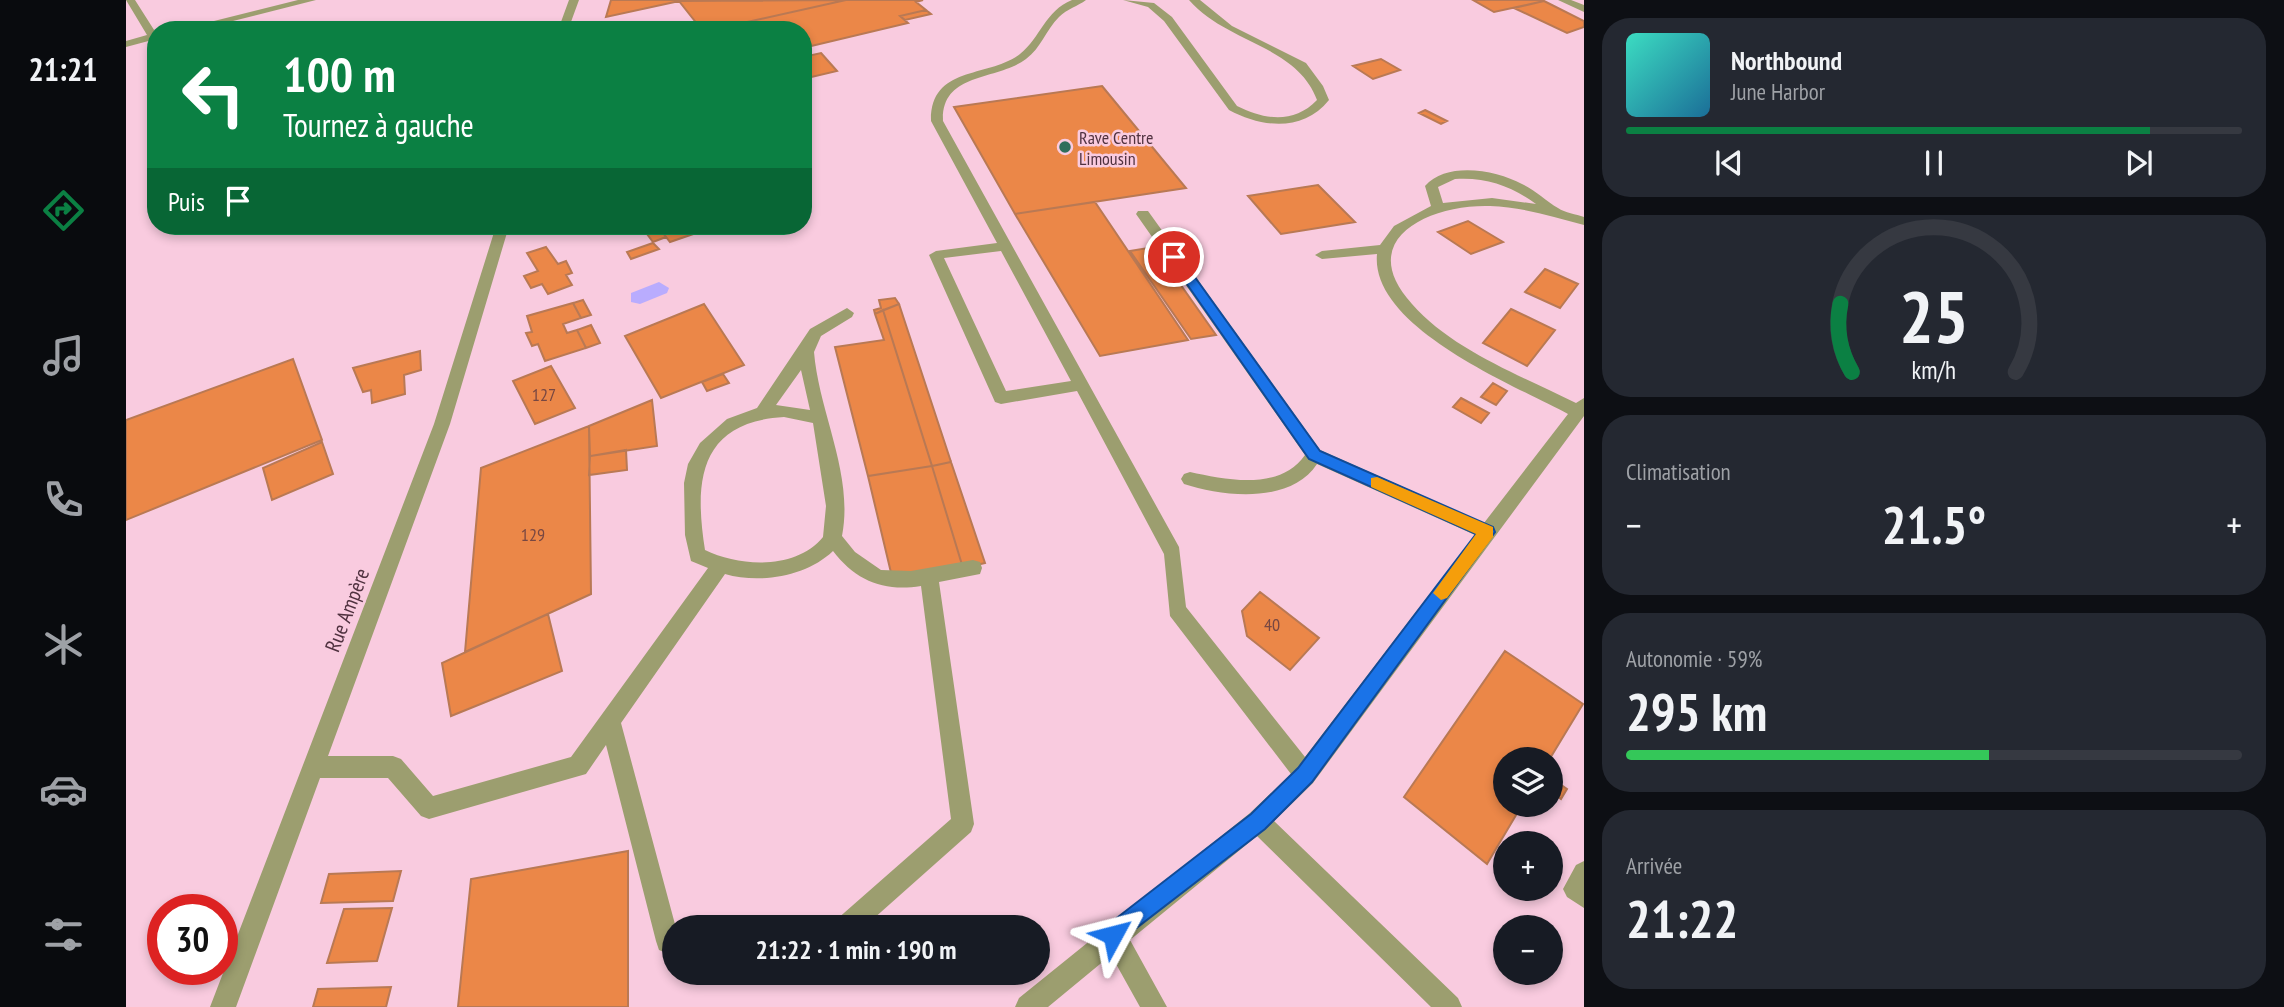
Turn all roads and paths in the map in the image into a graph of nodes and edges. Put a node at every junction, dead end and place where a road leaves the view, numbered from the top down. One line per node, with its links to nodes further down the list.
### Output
1 (130, 0): 11 (street)
2 (311, 0): 9 (street)
3 (574, 0): 10 (street)
4 (1081, 0): 19 (street)
5 (1128, 0): 6 (street)
6 (1194, 0)
7 (1563, 0): 8 (street)
8 (1584, 9)
9 (221, 21)
10 (566, 21)
11 (147, 26)
12 (147, 38): 13 (street)
13 (126, 44)
14 (1438, 208): 15 (street); 15 (street); 20 (street)
15 (1558, 213): 17 (street)
16 (1143, 214): 28 (street)
17 (1584, 221)
18 (499, 235): 36 (street, Rue Ampère)
19 (1005, 246): 24 (street); 24 (street)
20 (1386, 249): 21 (street); 25 (street)
21 (1322, 256)
22 (847, 313): 23 (street)
23 (806, 351): 26 (street); 27 (street)
24 (1081, 385): 37 (street)
25 (1581, 408): 30 (street)
26 (762, 412): 27 (street); 32 (street)
27 (819, 419): 31 (street)
28 (1314, 455): 29 (street); 30 (street)
29 (1190, 479)
30 (1487, 532): 37 (street)
31 (832, 537): 32 (street); 34 (street)
32 (719, 567): 35 (street)
33 (973, 568): 34 (street)
34 (929, 575): 41 (street)
35 (610, 721): 36 (street); 42 (street)
36 (312, 767): 44 (street, Rue Ampère)
37 (1305, 775): 38 (street)
38 (1258, 821): 43 (street); 47 (street)
39 (1584, 873): 40 (street)
40 (1584, 896)
41 (859, 915)
42 (662, 918)
43 (1113, 935): 45 (street); 46 (street)
44 (223, 1007)
45 (1028, 1007)
46 (1154, 1007)
47 (1448, 1007)

